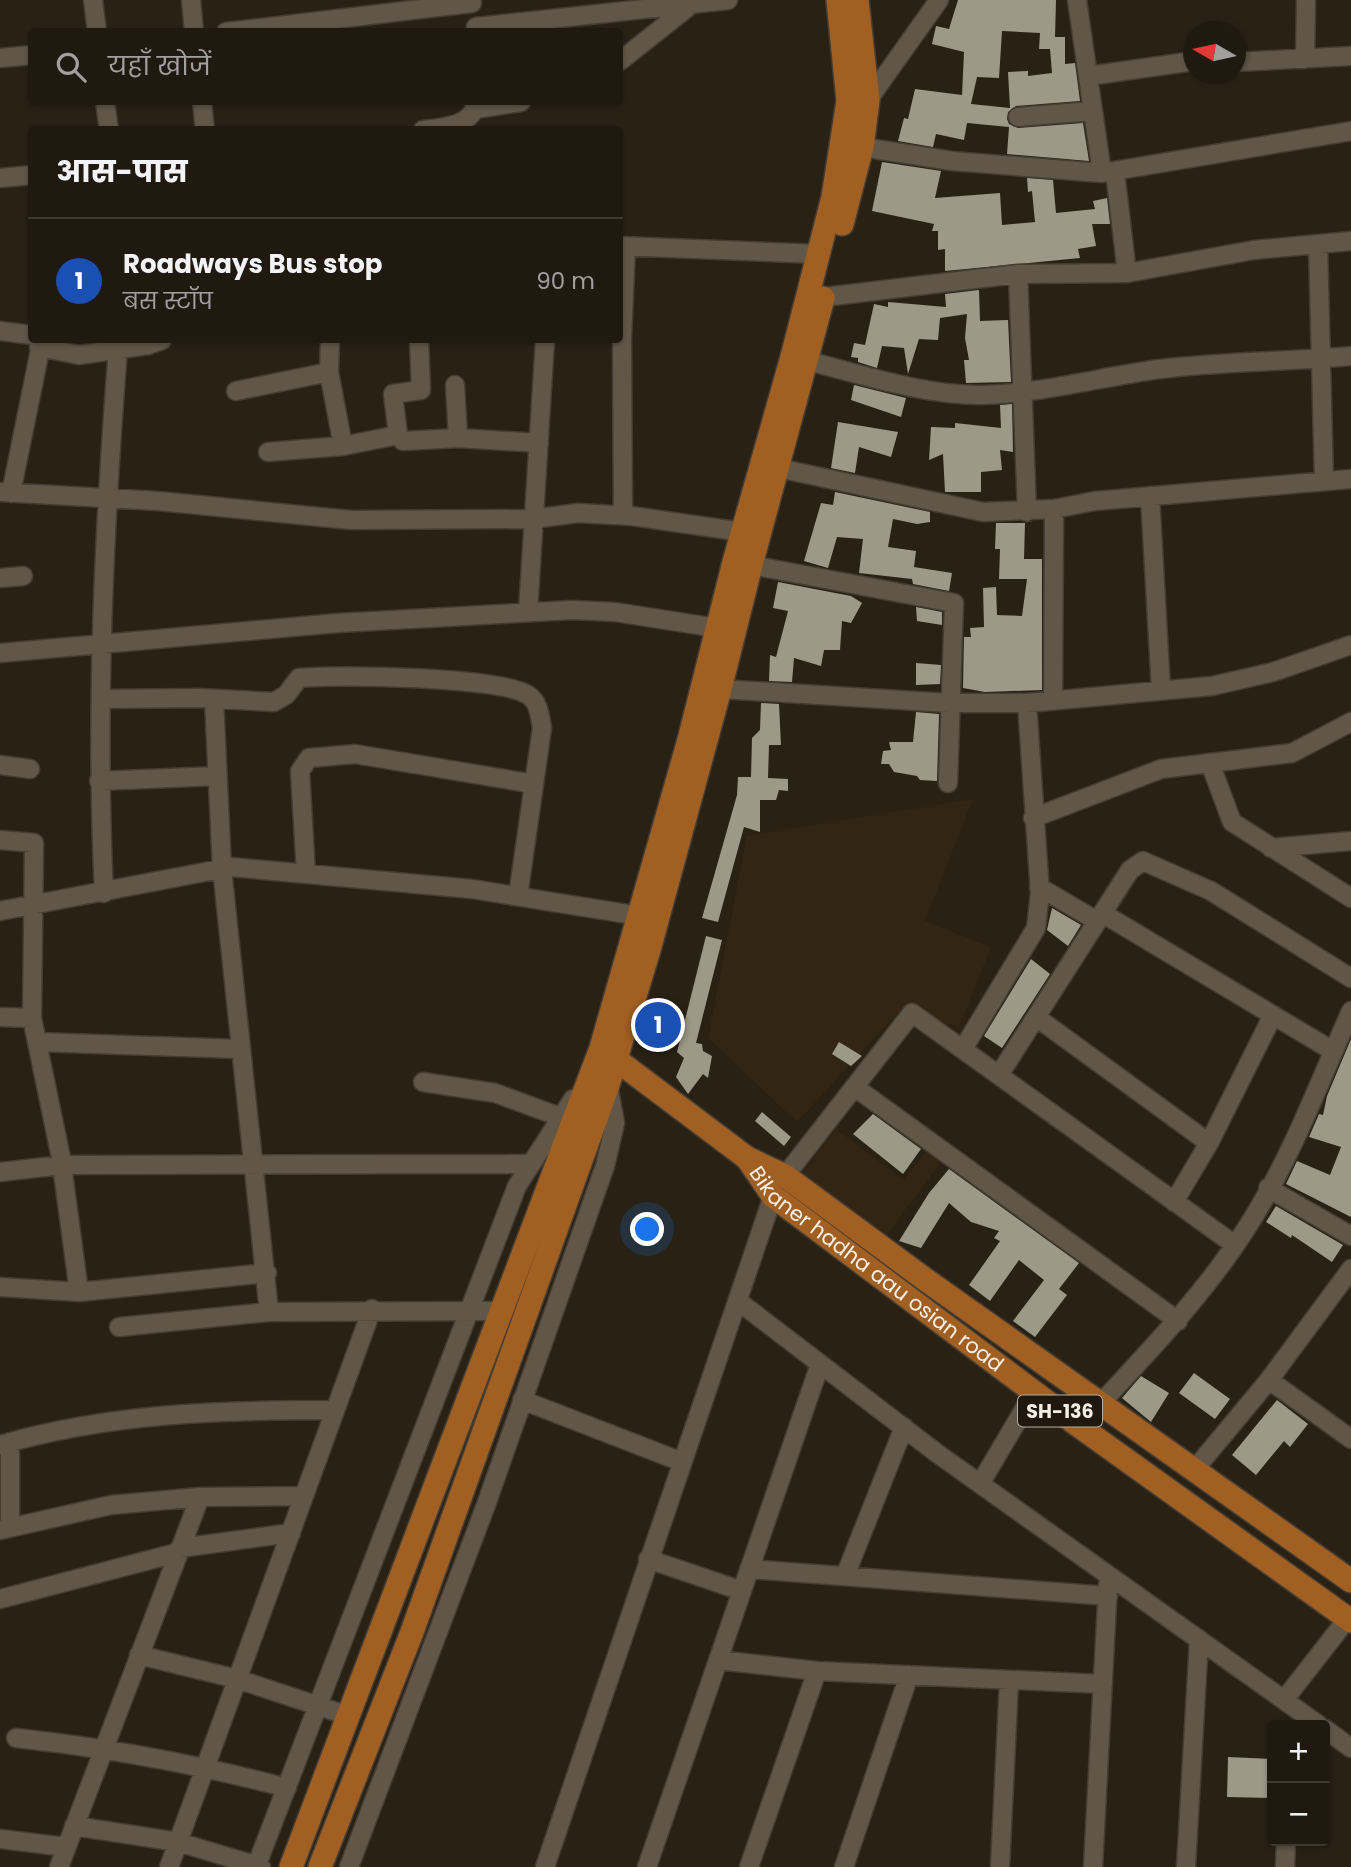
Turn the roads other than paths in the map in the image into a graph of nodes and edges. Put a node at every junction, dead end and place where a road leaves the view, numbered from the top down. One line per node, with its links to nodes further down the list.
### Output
1 (93, 0): 12 (street)
2 (191, 0): 13 (street)
3 (728, 0): 10 (street)
4 (838, 0): 25 (main road)
5 (857, 0): 25 (main road)
6 (939, 0): 25 (street)
7 (1077, 0): 24 (street)
8 (1306, 0): 21 (street)
9 (472, 2): 11 (street); 15 (street)
10 (692, 4): 16 (street); 20 (street)
11 (362, 9): 14 (street)
12 (96, 28)
13 (194, 28)
14 (250, 28)
15 (476, 28)
16 (485, 28)
17 (28, 55): 19 (street)
18 (1351, 57): 21 (street)
19 (0, 58)
20 (623, 59)
21 (1304, 59): 22 (street)
22 (1246, 62)
23 (1183, 63): 24 (street)
24 (1088, 76): 29 (street)
25 (858, 100): 35 (main road); 42 (main road)
26 (106, 105): 31 (street)
27 (202, 105): 32 (street)
28 (476, 105): 33 (street)
29 (1093, 111): 30 (street); 36 (street)
30 (1018, 117)
31 (109, 126)
32 (205, 126)
33 (449, 126)
34 (1351, 131): 36 (street)
35 (862, 147): 36 (street); 45 (main road)
36 (1108, 173): 43 (street)
37 (28, 175): 38 (street)
38 (0, 178)
39 (1351, 241): 40 (street)
40 (1318, 244): 43 (street); 57 (street)
41 (623, 246): 42 (street)
42 (818, 254): 78 (main road)
43 (1127, 273): 44 (street)
44 (1018, 274): 45 (street); 62 (street)
45 (824, 297): 58 (main road)
46 (0, 331): 47 (street)
47 (28, 339)
48 (37, 343): 71 (street)
49 (43, 343): 55 (street)
50 (154, 343): 55 (street)
51 (330, 343): 59 (street)
52 (419, 343): 63 (street)
53 (545, 343): 65 (street)
54 (622, 343): 76 (street)
55 (118, 348): 73 (street)
56 (1351, 356): 57 (street)
57 (1319, 359): 62 (street); 70 (street)
58 (808, 361): 62 (street); 68 (main road)
59 (329, 372): 61 (street); 66 (street)
60 (455, 385): 64 (street)
61 (236, 391)
62 (1024, 391): 75 (street)
63 (398, 435): 64 (street); 66 (street)
64 (458, 438): 65 (street)
65 (539, 443): 77 (street)
66 (344, 446): 67 (street)
67 (268, 452)
68 (778, 468): 75 (street); 79 (main road)
69 (1351, 479): 70 (street)
70 (1324, 481): 72 (street)
71 (6, 493): 73 (street)
72 (1150, 496): 74 (street); 88 (street)
73 (106, 498): 77 (street); 84 (street)
74 (1054, 509): 75 (street); 89 (street)
75 (1027, 512)
76 (623, 516): 77 (street); 78 (street)
77 (532, 519): 82 (street)
78 (743, 532): 83 (main road)
79 (751, 565): 87 (main road); 92 (street)
80 (23, 576): 81 (street)
81 (0, 578)
82 (528, 612): 83 (street); 84 (street)
83 (717, 628): 114 (main road)
84 (102, 645): 86 (street); 90 (street)
85 (1351, 645): 88 (street)
86 (0, 653)
87 (720, 689): 92 (street); 126 (main road)
88 (1161, 690): 89 (street)
89 (1053, 698): 93 (street)
90 (101, 699): 91 (street); 99 (street)
91 (214, 699): 98 (street); 101 (street)
92 (949, 703): 93 (street); 100 (street)
93 (1027, 703): 102 (street)
94 (1351, 722): 95 (street)
95 (1210, 763): 102 (street); 105 (street)
96 (0, 765): 97 (street)
97 (30, 769)
98 (218, 775): 99 (street); 106 (street)
99 (99, 781): 109 (street)
100 (948, 783)
101 (534, 784): 107 (street); 110 (street)
102 (1033, 818): 108 (street)
103 (0, 840): 112 (street)
104 (1351, 841): 105 (street)
105 (1271, 848): 111 (street)
106 (222, 869): 107 (street); 109 (street); 123 (street)
107 (306, 874): 110 (street)
108 (1039, 887): 115 (street); 124 (street)
109 (104, 893): 112 (street)
110 (518, 896): 114 (street)
111 (1351, 898)
112 (34, 906): 113 (street); 121 (street)
113 (0, 911)
114 (640, 916): 126 (main road)
115 (1100, 917): 116 (street); 118 (street); 120 (street)
116 (1351, 978)
117 (1351, 1011): 125 (street)
118 (1273, 1015): 125 (street); 132 (street)
119 (0, 1017): 121 (street)
120 (1036, 1017): 127 (street); 132 (street)
121 (32, 1018): 122 (street)
122 (37, 1042): 123 (street); 136 (street)
123 (240, 1049): 134 (street)
124 (963, 1049): 127 (street); 130 (street)
125 (1334, 1051): 139 (street)
126 (608, 1054): 129 (main road); 131 (street); 133 (main road, Bikaner hadha aau osian road); 151 (main road)
127 (999, 1075): 141 (street)
128 (423, 1082): 131 (street)
129 (608, 1085): 158 (street); 209 (main road)
130 (856, 1088): 138 (street); 153 (street)
131 (564, 1118): 135 (street)
132 (1209, 1143): 141 (street)
133 (747, 1158): 138 (main road, Bikaner hadha aau osian road / SH-136); 140 (main road, Bikaner hadha aau osian road / SH-136)
134 (253, 1164): 135 (street); 136 (street); 145 (street)
135 (529, 1164): 150 (street)
136 (62, 1165): 137 (street); 147 (street)
137 (0, 1172)
138 (785, 1176): 159 (main road, Bikaner hadha aau osian road / SH-136)
139 (1268, 1188): 142 (street); 143 (street)
140 (773, 1196): 148 (street); 157 (main road, Bikaner hadha aau osian road / SH-136)
141 (1174, 1202): 143 (street)
142 (1351, 1236)
143 (1235, 1245): 153 (street)
144 (1351, 1269): 156 (street)
145 (267, 1273): 147 (street); 152 (street)
146 (0, 1287): 147 (street)
147 (79, 1292)
148 (738, 1301): 155 (street); 164 (street)
149 (372, 1309): 150 (street); 152 (street); 160 (street)
150 (470, 1310): 151 (street); 190 (street)
151 (500, 1311): 191 (main road)
152 (269, 1312): 154 (street)
153 (1178, 1321): 159 (street)
154 (119, 1326)
155 (820, 1364): 161 (street); 173 (street)
156 (1269, 1380): 162 (street); 165 (street)
157 (1035, 1391): 166 (street); 180 (main road, Bikaner hadha aau osian road / SH-136)
158 (522, 1401): 164 (street); 210 (street)
159 (1101, 1403): 165 (main road, Bikaner hadha aau osian road / SH-136)
160 (335, 1410): 163 (street); 167 (street)
161 (904, 1427): 166 (street); 174 (street)
162 (1351, 1439)
163 (5, 1444): 169 (street)
164 (682, 1462): 172 (street)
165 (1195, 1469): 176 (main road, Bikaner hadha aau osian road / SH-136)
166 (980, 1484): 175 (street)
167 (304, 1496): 168 (street); 170 (street)
168 (200, 1497): 169 (street); 171 (street)
169 (5, 1529)
170 (291, 1533): 171 (street); 186 (street)
171 (180, 1548): 179 (street); 182 (street)
172 (648, 1559): 177 (street); 211 (street)
173 (749, 1569): 174 (street); 177 (street)
174 (845, 1576): 178 (street)
175 (1109, 1576): 178 (street); 181 (street)
176 (1351, 1581)
177 (742, 1591): 183 (street)
178 (1108, 1596): 188 (street)
179 (0, 1599)
180 (1349, 1620): 189 (street)
181 (1199, 1639): 189 (street); 217 (street)
182 (139, 1655): 186 (street); 196 (street)
183 (718, 1660): 184 (street); 212 (street)
184 (817, 1671): 185 (street); 213 (street)
185 (909, 1675): 187 (street); 214 (street)
186 (237, 1679): 190 (street); 198 (street)
187 (1009, 1681): 188 (street); 215 (street)
188 (1103, 1684): 216 (street)
189 (1288, 1703): 192 (street); 193 (street)
190 (318, 1705): 191 (street); 199 (street)
191 (349, 1716): 208 (main road)
192 (1290, 1720)
193 (1312, 1720)
194 (1330, 1733): 197 (street)
195 (16, 1738): 196 (street)
196 (104, 1747): 198 (street); 200 (street)
197 (1351, 1748)
198 (206, 1766): 199 (street); 202 (street)
199 (287, 1788): 207 (street)
200 (74, 1826): 202 (street); 204 (street)
201 (0, 1839): 204 (street)
202 (178, 1842): 206 (street); 207 (street)
203 (1286, 1846): 218 (street)
204 (66, 1847): 205 (street)
205 (59, 1867)
206 (169, 1867)
207 (258, 1867)
208 (291, 1867)
209 (320, 1867)
210 (349, 1867)
211 (545, 1867)
212 (647, 1867)
213 (749, 1867)
214 (844, 1867)
215 (1000, 1867)
216 (1093, 1867)
217 (1186, 1867)
218 (1285, 1867)

